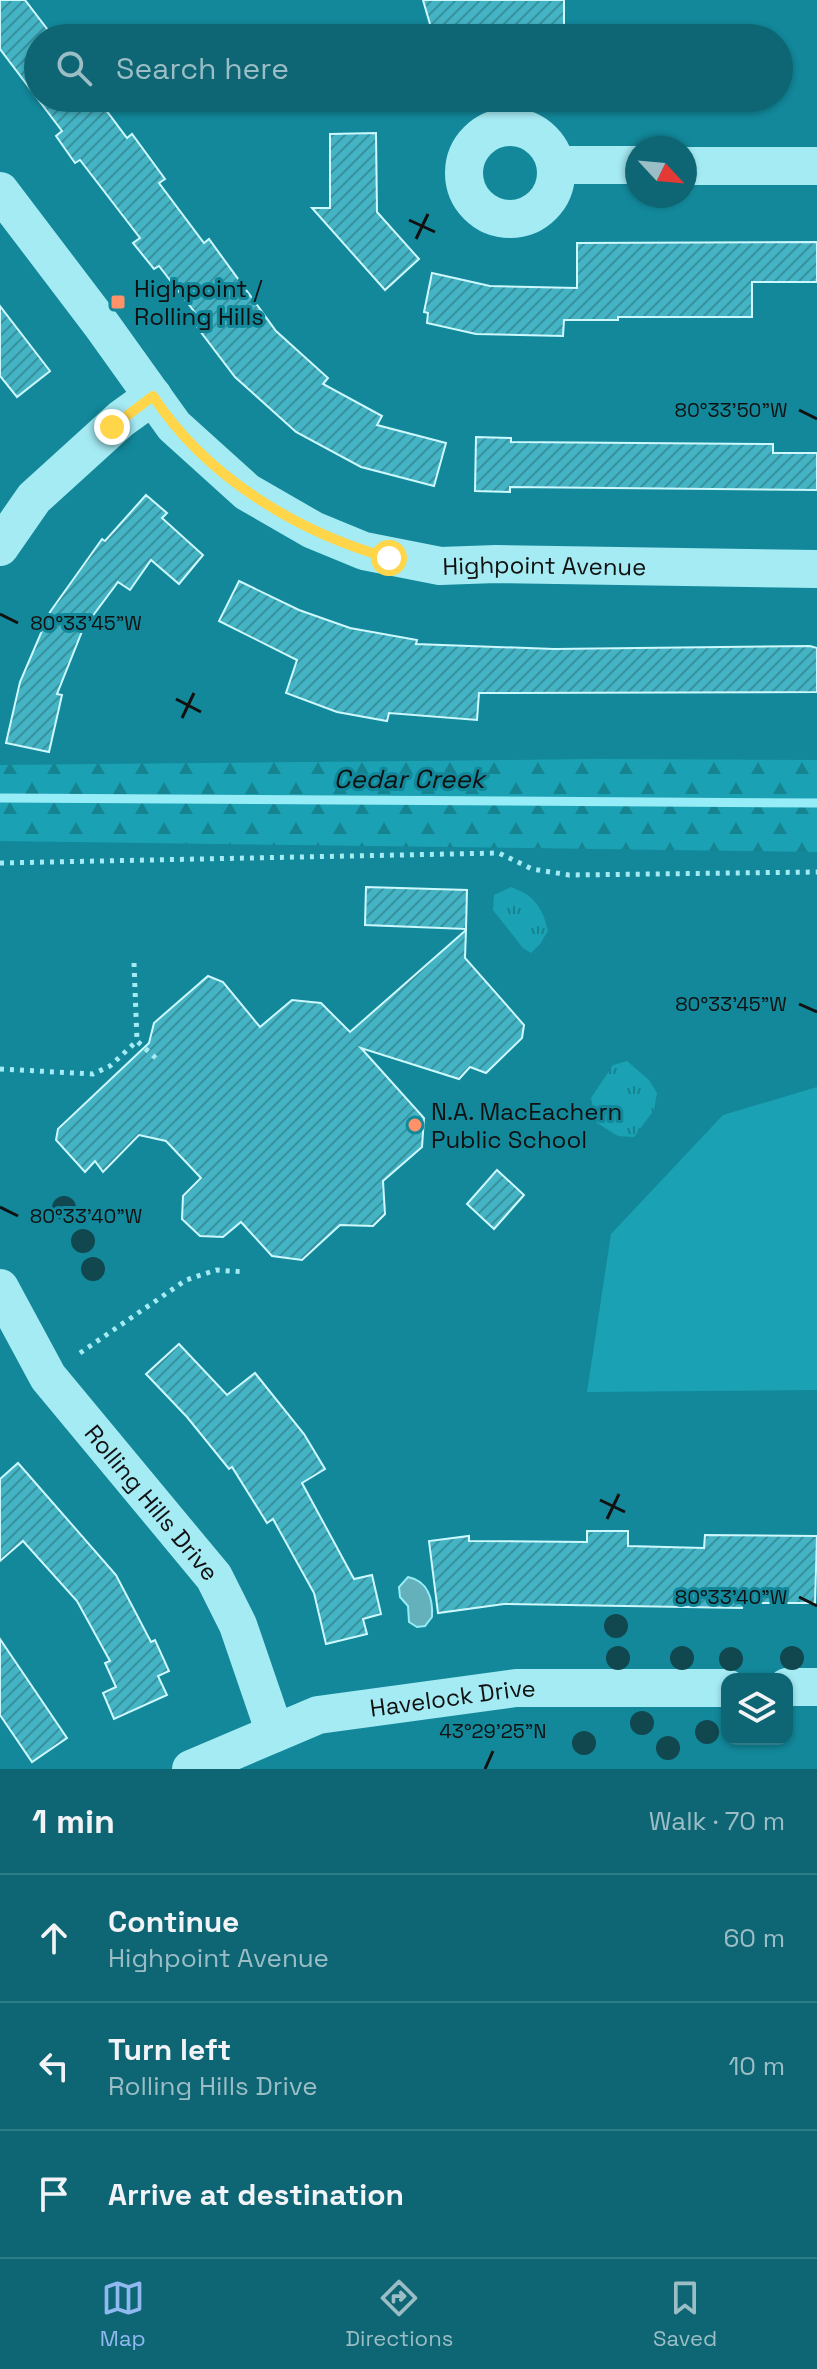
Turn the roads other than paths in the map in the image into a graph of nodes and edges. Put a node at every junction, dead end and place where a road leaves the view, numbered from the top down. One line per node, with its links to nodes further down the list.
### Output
1 (556, 165): 2 (street)
2 (625, 165)
3 (697, 166): 4 (street)
4 (817, 166)
5 (0, 191): 6 (street, Highpoint Avenue)
6 (153, 396): 7 (street); 8 (street, Highpoint Avenue)
7 (0, 547)
8 (817, 569)
9 (0, 1288): 13 (street, Rolling Hills Drive)
10 (793, 1687): 11 (street)
11 (817, 1687)
12 (721, 1688): 13 (street, Havelock Drive)
13 (275, 1733): 14 (street, Havelock Drive)
14 (191, 1769)

